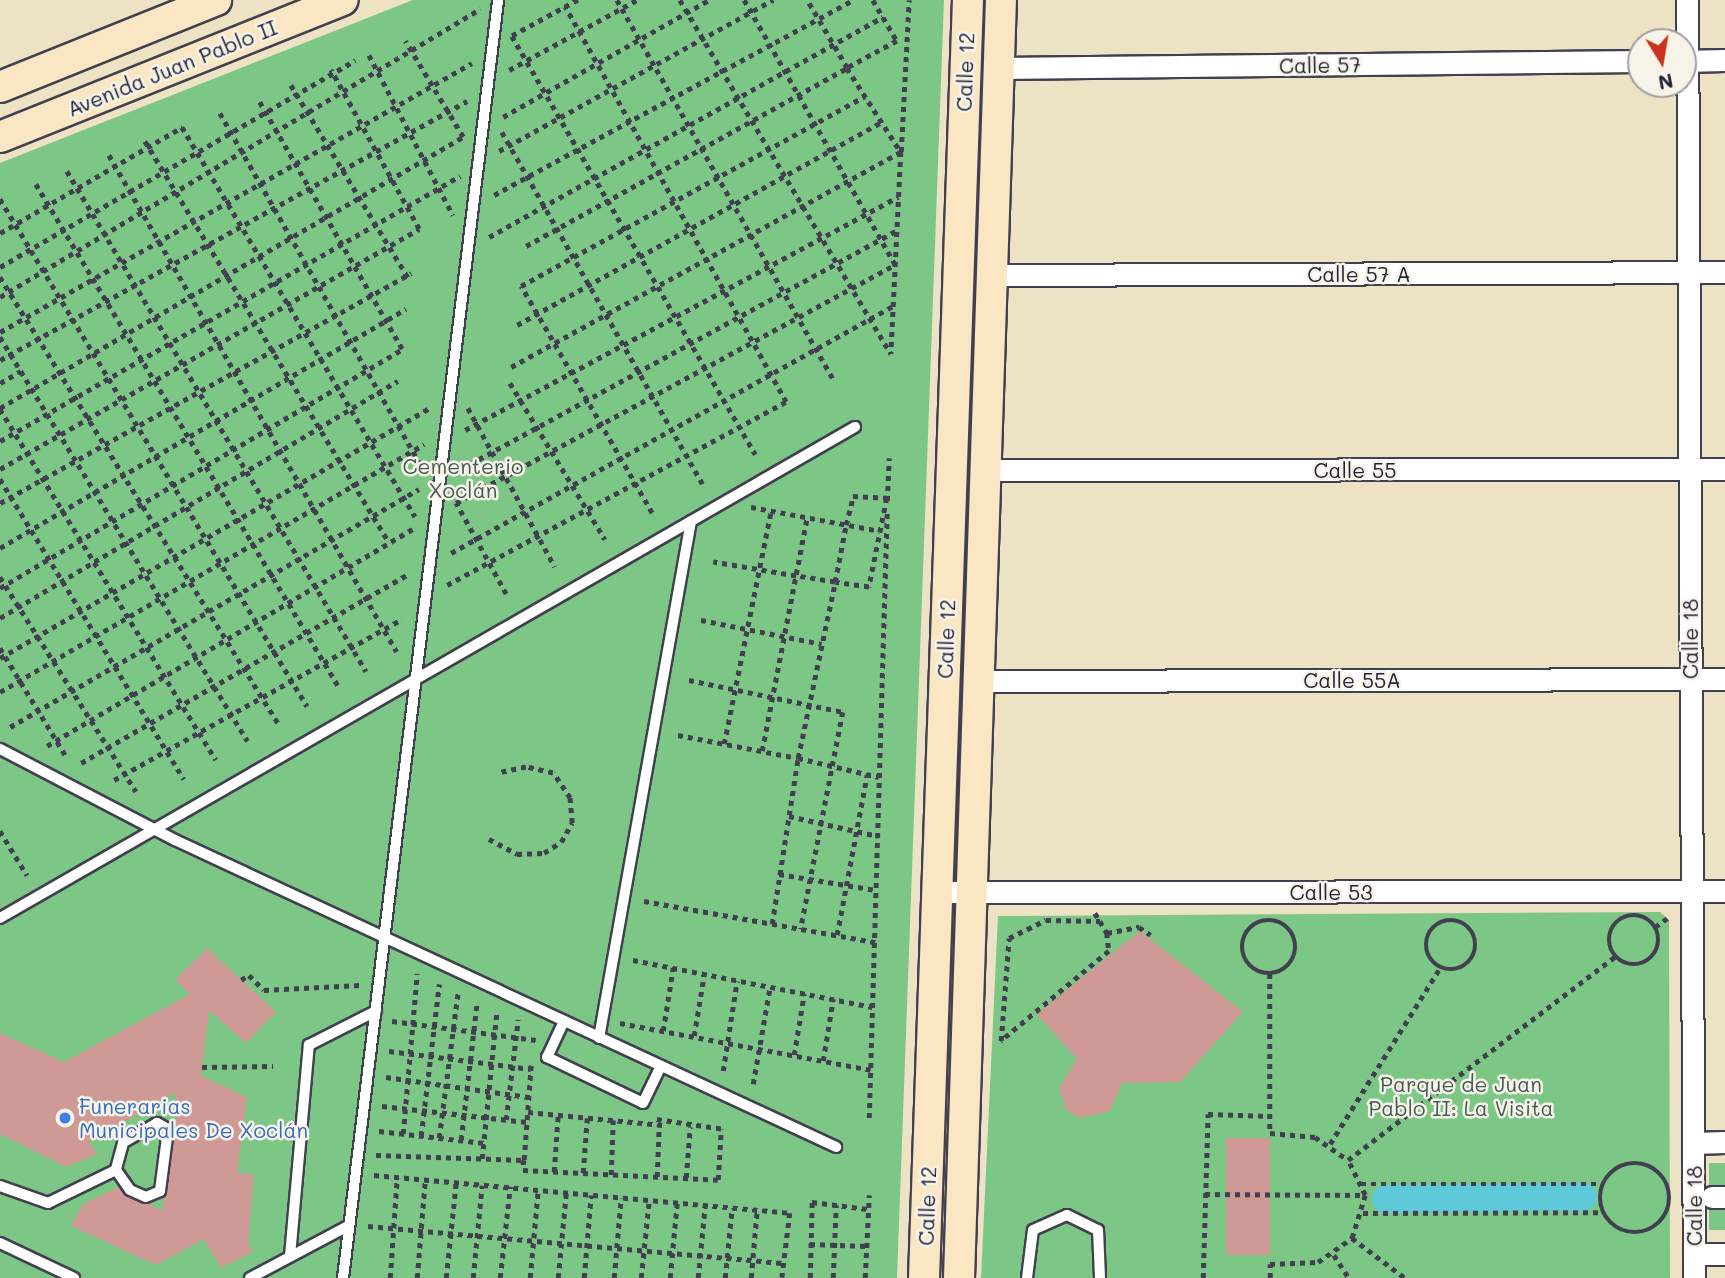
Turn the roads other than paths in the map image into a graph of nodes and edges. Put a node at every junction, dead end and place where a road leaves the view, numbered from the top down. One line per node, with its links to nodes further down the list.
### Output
1 (216, 0): 12 (street)
2 (343, 0): 14 (street, Avenida Juan Pablo II)
3 (498, 0): 25 (lane)
4 (968, 0): 19 (street, Calle 12)
5 (1001, 0): 11 (street, Calle 12)
6 (1686, 0): 7 (street, Calle 18)
7 (1686, 28)
8 (1725, 60): 10 (street)
9 (1627, 61): 11 (street, Calle 57)
10 (1697, 61)
11 (999, 68): 17 (street, Calle 12)
12 (0, 87)
13 (1686, 98): 15 (street, Calle 18)
14 (0, 136)
15 (1688, 272): 16 (street, Calle 57 A); 17 (street, Calle 57 A); 23 (street, Calle 18)
16 (1725, 272)
17 (992, 275): 18 (street, Calle 12)
18 (988, 403): 19 (street); 22 (street, Calle 12)
19 (954, 405): 33 (street, Calle 12)
20 (855, 426): 24 (lane)
21 (1725, 469): 23 (street, Calle 55)
22 (986, 470): 23 (street, Calle 55); 28 (street, Calle 12)
23 (1689, 470): 26 (street, Calle 18)
24 (691, 522): 25 (lane); 39 (lane)
25 (414, 676): 30 (lane); 36 (lane)
26 (1690, 679): 27 (street, Calle 55A); 28 (street, Calle 55A); 31 (street, Calle 18)
27 (1725, 679)
28 (979, 681): 34 (street, Calle 12)
29 (0, 749): 30 (lane)
30 (149, 827): 35 (lane); 36 (lane)
31 (1692, 891): 32 (street, Calle 53); 34 (street, Calle 53); 42 (street, Calle 18)
32 (1725, 891)
33 (937, 892): 34 (street, Calle 53); 54 (street, Calle 12)
34 (972, 893): 55 (street, Calle 12)
35 (0, 918)
36 (385, 939): 37 (lane); 38 (lane)
37 (376, 1011): 46 (lane); 50 (lane)
38 (564, 1021): 39 (lane); 40 (lane)
39 (599, 1038): 40 (lane)
40 (661, 1066): 43 (lane)
41 (1725, 1142): 42 (street)
42 (1693, 1143): 48 (street, Calle 18)
43 (836, 1147)
44 (116, 1170): 44 (lane); 45 (lane)
45 (0, 1186)
46 (348, 1226): 50 (lane); 53 (lane)
47 (0, 1243): 51 (lane)
48 (1694, 1254): 49 (street); 58 (street, Calle 18)
49 (1725, 1254)
50 (290, 1256): 52 (lane)
51 (74, 1278)
52 (250, 1278)
53 (343, 1278)
54 (924, 1278)
55 (959, 1278)
56 (1027, 1278): 57 (lane)
57 (1100, 1278)
58 (1694, 1278)

